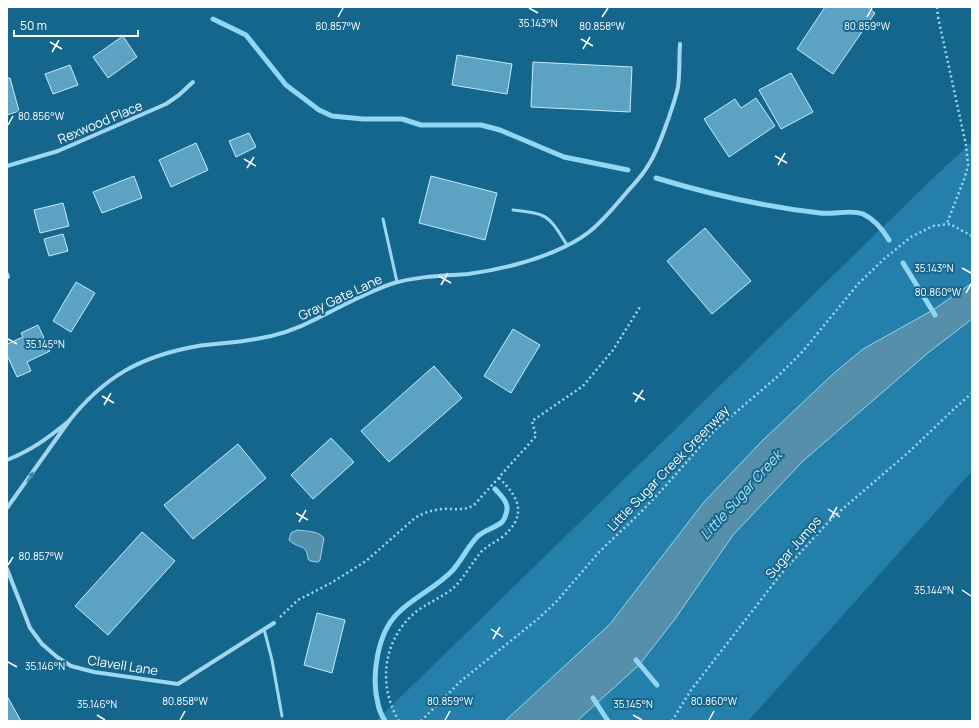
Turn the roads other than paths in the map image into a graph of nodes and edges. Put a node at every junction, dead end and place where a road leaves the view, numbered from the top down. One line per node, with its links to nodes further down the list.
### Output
1 (680, 44): 6 (street, Gray Gate Lane)
2 (193, 82): 3 (street, Rexwood Place)
3 (7, 166)
4 (513, 210): 6 (lane)
5 (383, 219): 7 (lane)
6 (567, 245): 7 (street, Gray Gate Lane)
7 (397, 282): 8 (street, Gray Gate Lane)
8 (69, 421): 9 (street); 10 (street, one-way to 8)
9 (7, 460)
10 (7, 508)
11 (7, 569): 13 (street, Clavell Lane)
12 (274, 623): 13 (street, Clavell Lane)
13 (264, 629): 14 (lane)
14 (282, 716)

